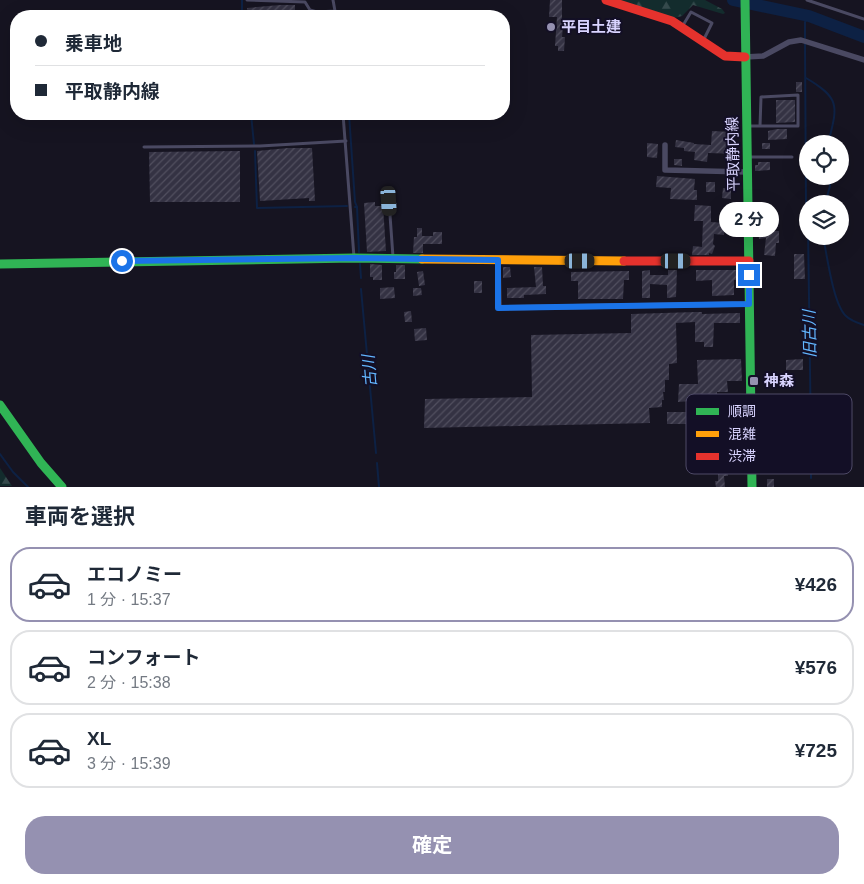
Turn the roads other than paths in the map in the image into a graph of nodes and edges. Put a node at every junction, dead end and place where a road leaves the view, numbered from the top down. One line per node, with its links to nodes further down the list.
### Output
1 (247, 0): 5 (lane)
2 (606, 0): 7 (street)
3 (745, 0): 9 (street, 平取静内線)
4 (807, 0): 6 (lane)
5 (305, 1)
6 (864, 19)
7 (682, 27): 8 (street); 8 (lane)
8 (703, 42): 9 (street)
9 (745, 57): 10 (street); 12 (street, 平取静内線)
10 (864, 60)
11 (344, 120): 14 (lane)
12 (746, 126): 13 (lane); 17 (street, 平取静内線)
13 (760, 126): 13 (lane)
14 (346, 141): 16 (lane); 21 (lane)
15 (665, 145): 19 (street)
16 (144, 147)
17 (747, 157): 18 (lane); 19 (street, 平取静内線)
18 (792, 157)
19 (747, 172): 24 (street, 平取静内線)
20 (389, 201): 22 (lane)
21 (354, 258): 22 (street); 25 (street)
22 (394, 258): 23 (street)
23 (498, 260): 24 (street); 26 (street)
24 (748, 261): 26 (street, 平取静内線)
25 (0, 264)
26 (749, 304): 27 (street, 平取静内線)
27 (750, 394)
28 (0, 405): 29 (street)
29 (62, 486)

